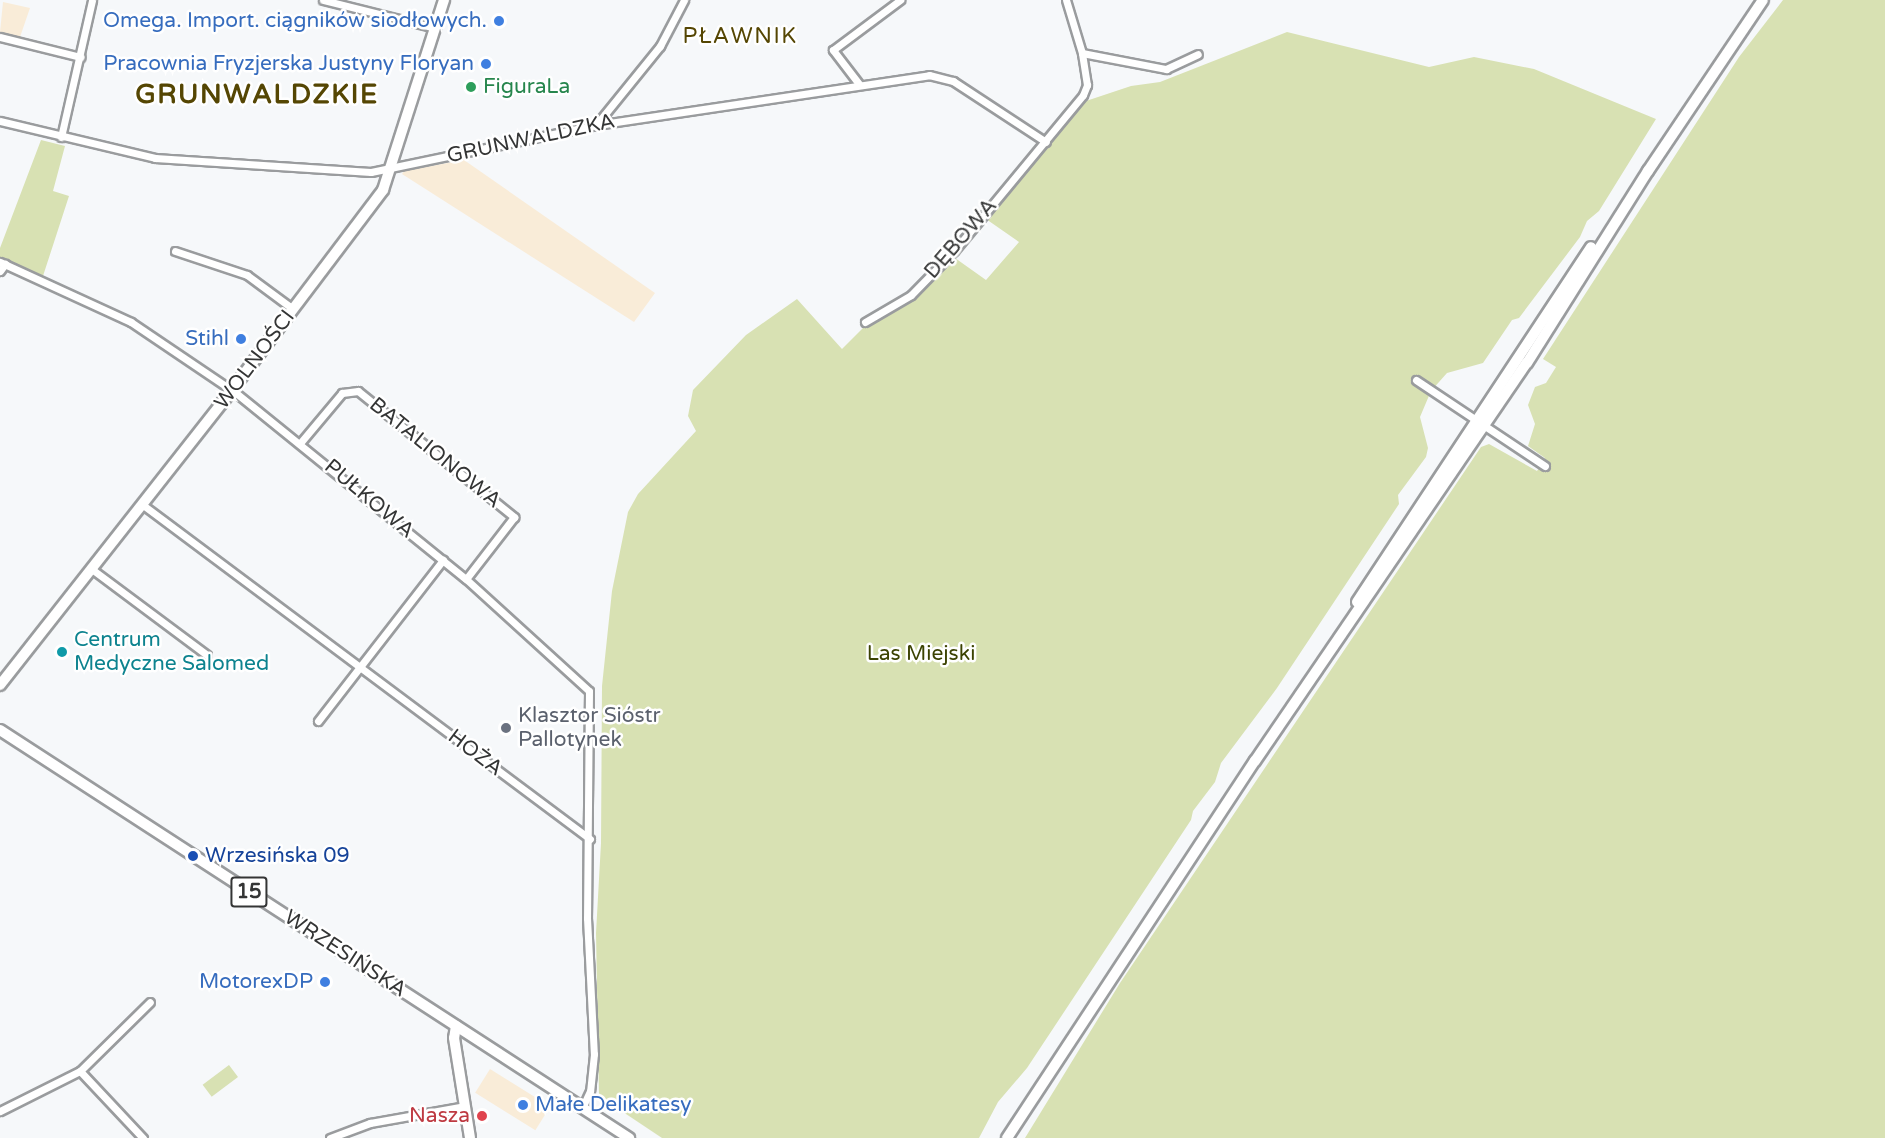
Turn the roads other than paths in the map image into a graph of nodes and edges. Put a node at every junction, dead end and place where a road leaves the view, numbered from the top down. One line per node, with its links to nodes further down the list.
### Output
1 (92, 0): 14 (street)
2 (322, 0): 9 (street)
3 (444, 0): 9 (main road, WOLNOŚCI)
4 (684, 0): 17 (street)
5 (900, 0): 15 (street)
6 (1066, 0): 12 (street)
7 (1763, 0): 10 (main road)
8 (1768, 0): 10 (main road)
9 (435, 28): 20 (main road, WOLNOŚCI)
10 (1743, 30): 28 (main road)
11 (0, 37): 14 (street)
12 (1082, 53): 13 (street); 19 (street, DĘBOWA)
13 (1198, 54)
14 (81, 57): 18 (street)
15 (859, 84): 17 (street, GRUNWALDZKA); 19 (street, GRUNWALDZKA)
16 (0, 121): 18 (street, GRUNWALDZKA)
17 (596, 125): 20 (street, GRUNWALDZKA)
18 (61, 137): 20 (street, GRUNWALDZKA)
19 (1046, 142): 25 (street, DĘBOWA)
20 (392, 170): 24 (main road, WOLNOŚCI)
21 (175, 251): 24 (street)
22 (2, 263): 23 (street); 27 (street, PUŁKOWA)
23 (0, 272)
24 (293, 309): 27 (main road, WOLNOŚCI)
25 (865, 322)
26 (1416, 380): 28 (street)
27 (232, 390): 29 (street, PUŁKOWA); 31 (main road, WOLNOŚCI)
28 (1480, 422): 30 (street); 51 (main road)
29 (301, 442): 32 (street, PUŁKOWA); 34 (street, BATALIONOWA)
30 (1545, 466)
31 (143, 505): 33 (main road, WOLNOŚCI); 36 (street, HOŻA)
32 (443, 560): 34 (street, PUŁKOWA); 36 (street)
33 (93, 570): 35 (street); 37 (main road, WOLNOŚCI)
34 (466, 579): 40 (street, PUŁKOWA)
35 (207, 655)
36 (360, 667): 38 (street); 40 (street, HOŻA)
37 (0, 685)
38 (318, 721)
39 (0, 730): 42 (main road, WRZESIŃSKA / 15)
40 (590, 839): 45 (street)
41 (150, 1002): 43 (street)
42 (456, 1026): 44 (main road); 45 (main road, WRZESIŃSKA / 15)
43 (80, 1071): 46 (street); 47 (street)
44 (465, 1106): 48 (street); 49 (main road)
45 (582, 1108): 50 (main road, WRZESIŃSKA / 15)
46 (0, 1111)
47 (143, 1138)
48 (330, 1138)
49 (470, 1138)
50 (629, 1138)
51 (1007, 1138)

